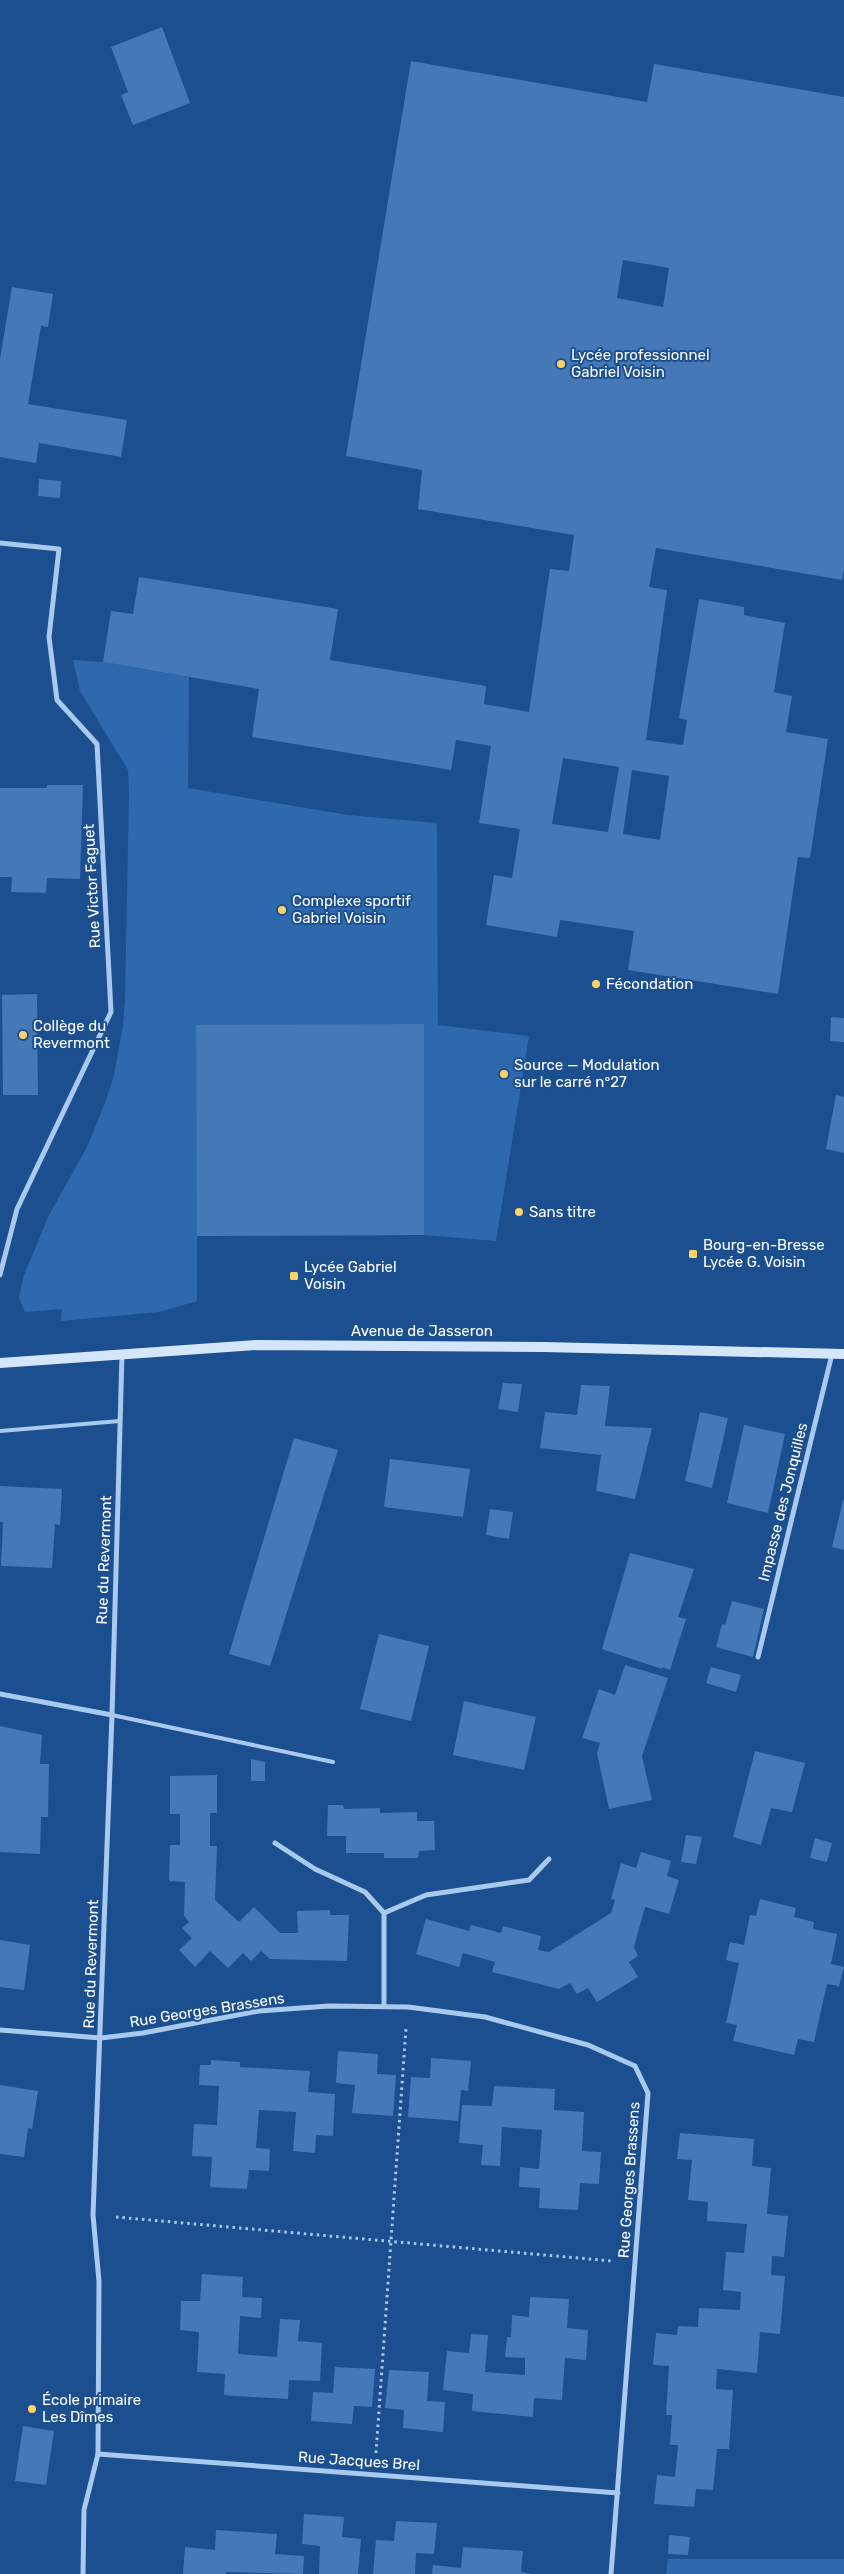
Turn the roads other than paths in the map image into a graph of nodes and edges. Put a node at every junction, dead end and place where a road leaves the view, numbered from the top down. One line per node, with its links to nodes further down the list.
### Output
1 (0, 543): 2 (street, Rue Victor Faguet)
2 (1, 1264): 3 (street, Rue Victor Faguet)
3 (0, 1275)
4 (122, 1354): 5 (main road, Avenue de Jasseron); 7 (main road, Avenue de Jasseron); 8 (street, Rue du Revermont)
5 (833, 1354): 6 (main road, Avenue de Jasseron); 10 (street, Impasse des Jonquilles)
6 (844, 1354)
7 (0, 1363)
8 (120, 1421): 9 (lane); 12 (street, Rue du Revermont)
9 (0, 1431)
10 (758, 1657)
11 (0, 1694): 12 (street)
12 (112, 1715): 13 (lane); 19 (street, Rue du Revermont)
13 (333, 1762)
14 (275, 1843): 16 (street)
15 (549, 1859): 16 (street)
16 (384, 1913): 17 (street)
17 (384, 2006): 19 (street, Rue Georges Brassens); 21 (street, Rue Georges Brassens)
18 (0, 2030): 19 (street, Rue Georges Brassens)
19 (101, 2038): 20 (street, Rue du Revermont)
20 (98, 2454): 21 (street, Rue Jacques Brel); 22 (street, Rue du Revermont)
21 (618, 2492): 23 (street, Rue Georges Brassens)
22 (83, 2574)
23 (611, 2574)

